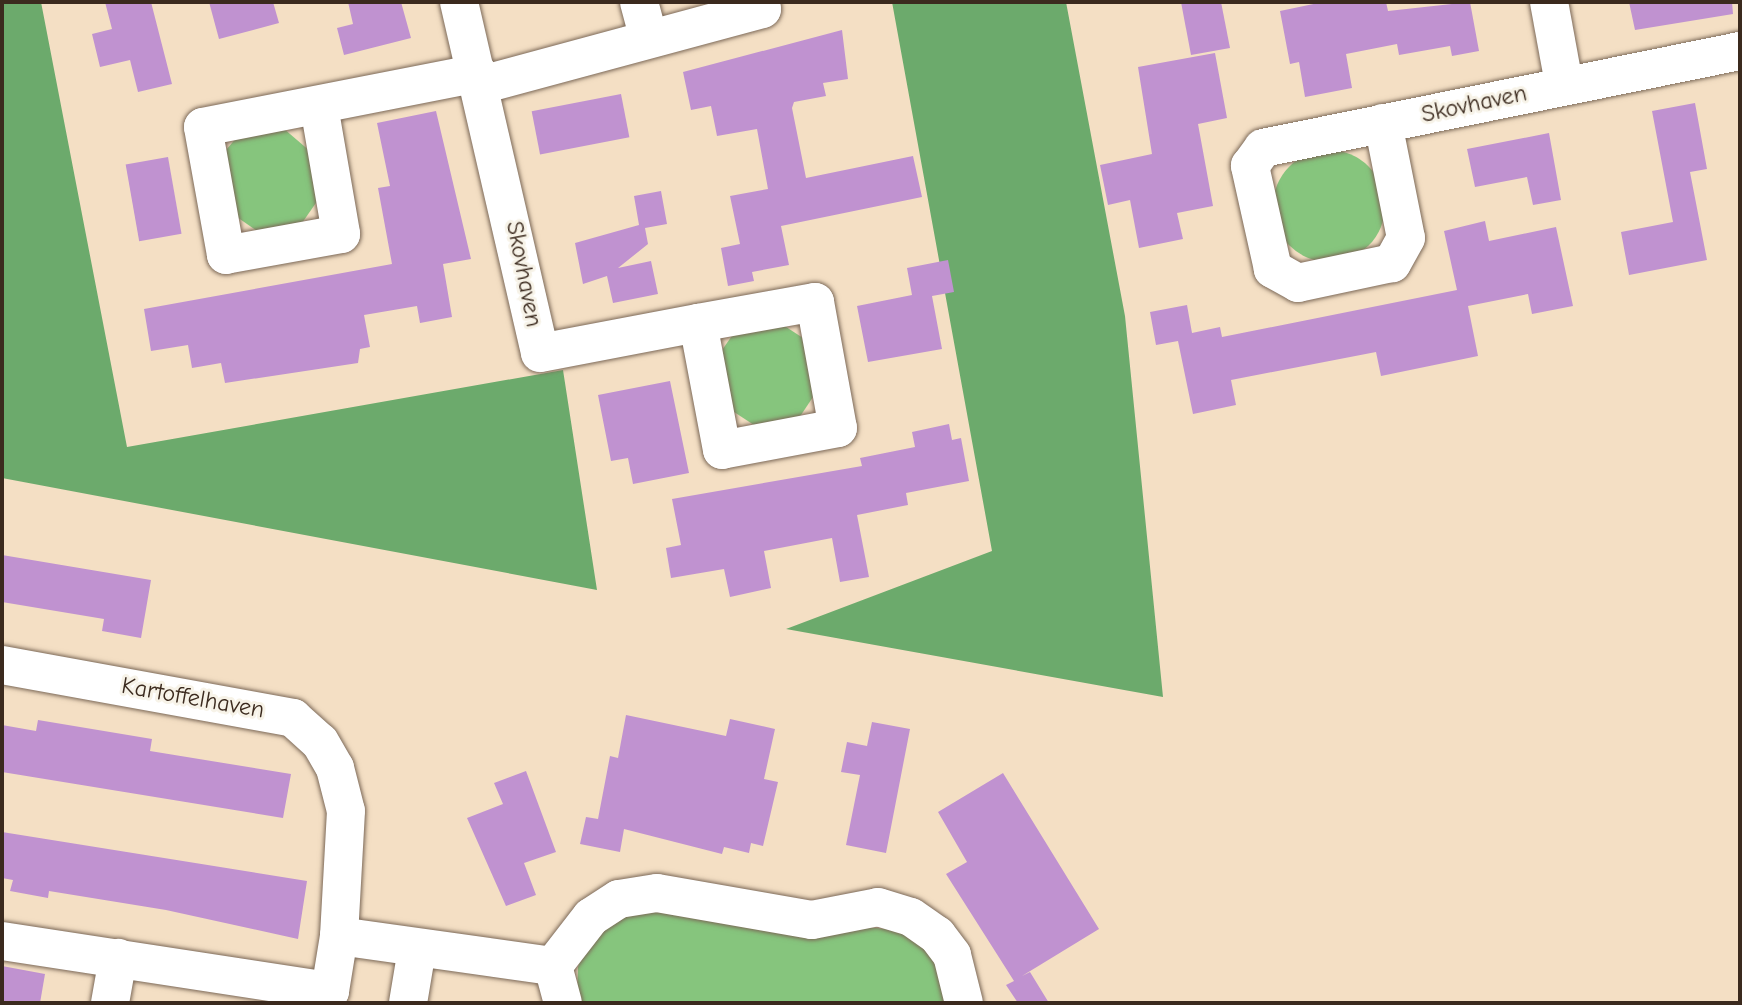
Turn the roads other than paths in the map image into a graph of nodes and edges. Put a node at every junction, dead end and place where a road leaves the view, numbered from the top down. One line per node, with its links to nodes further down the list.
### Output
1 (459, 2): 7 (street, Skovhaven)
2 (639, 2): 5 (street)
3 (760, 2): 5 (street)
4 (1549, 2): 8 (street)
5 (649, 39): 7 (street)
6 (1739, 56): 8 (street, Skovhaven)
7 (479, 79): 9 (street); 11 (street, Skovhaven)
8 (1564, 84): 10 (street, Skovhaven)
9 (319, 106): 9 (street)
10 (1383, 123): 10 (street, Skovhaven)
11 (698, 323): 11 (street, Skovhaven)
12 (2, 665): 13 (street, Kartoffelhaven)
13 (339, 936): 15 (street); 16 (street, Kartoffelhaven)
14 (2, 941): 16 (street, Kartoffelhaven)
15 (417, 949): 17 (street); 19 (street)
16 (118, 958): 18 (street)
17 (553, 966): 20 (street); 21 (street)
18 (110, 1003)
19 (408, 1003)
20 (563, 1003)
21 (964, 1003)

